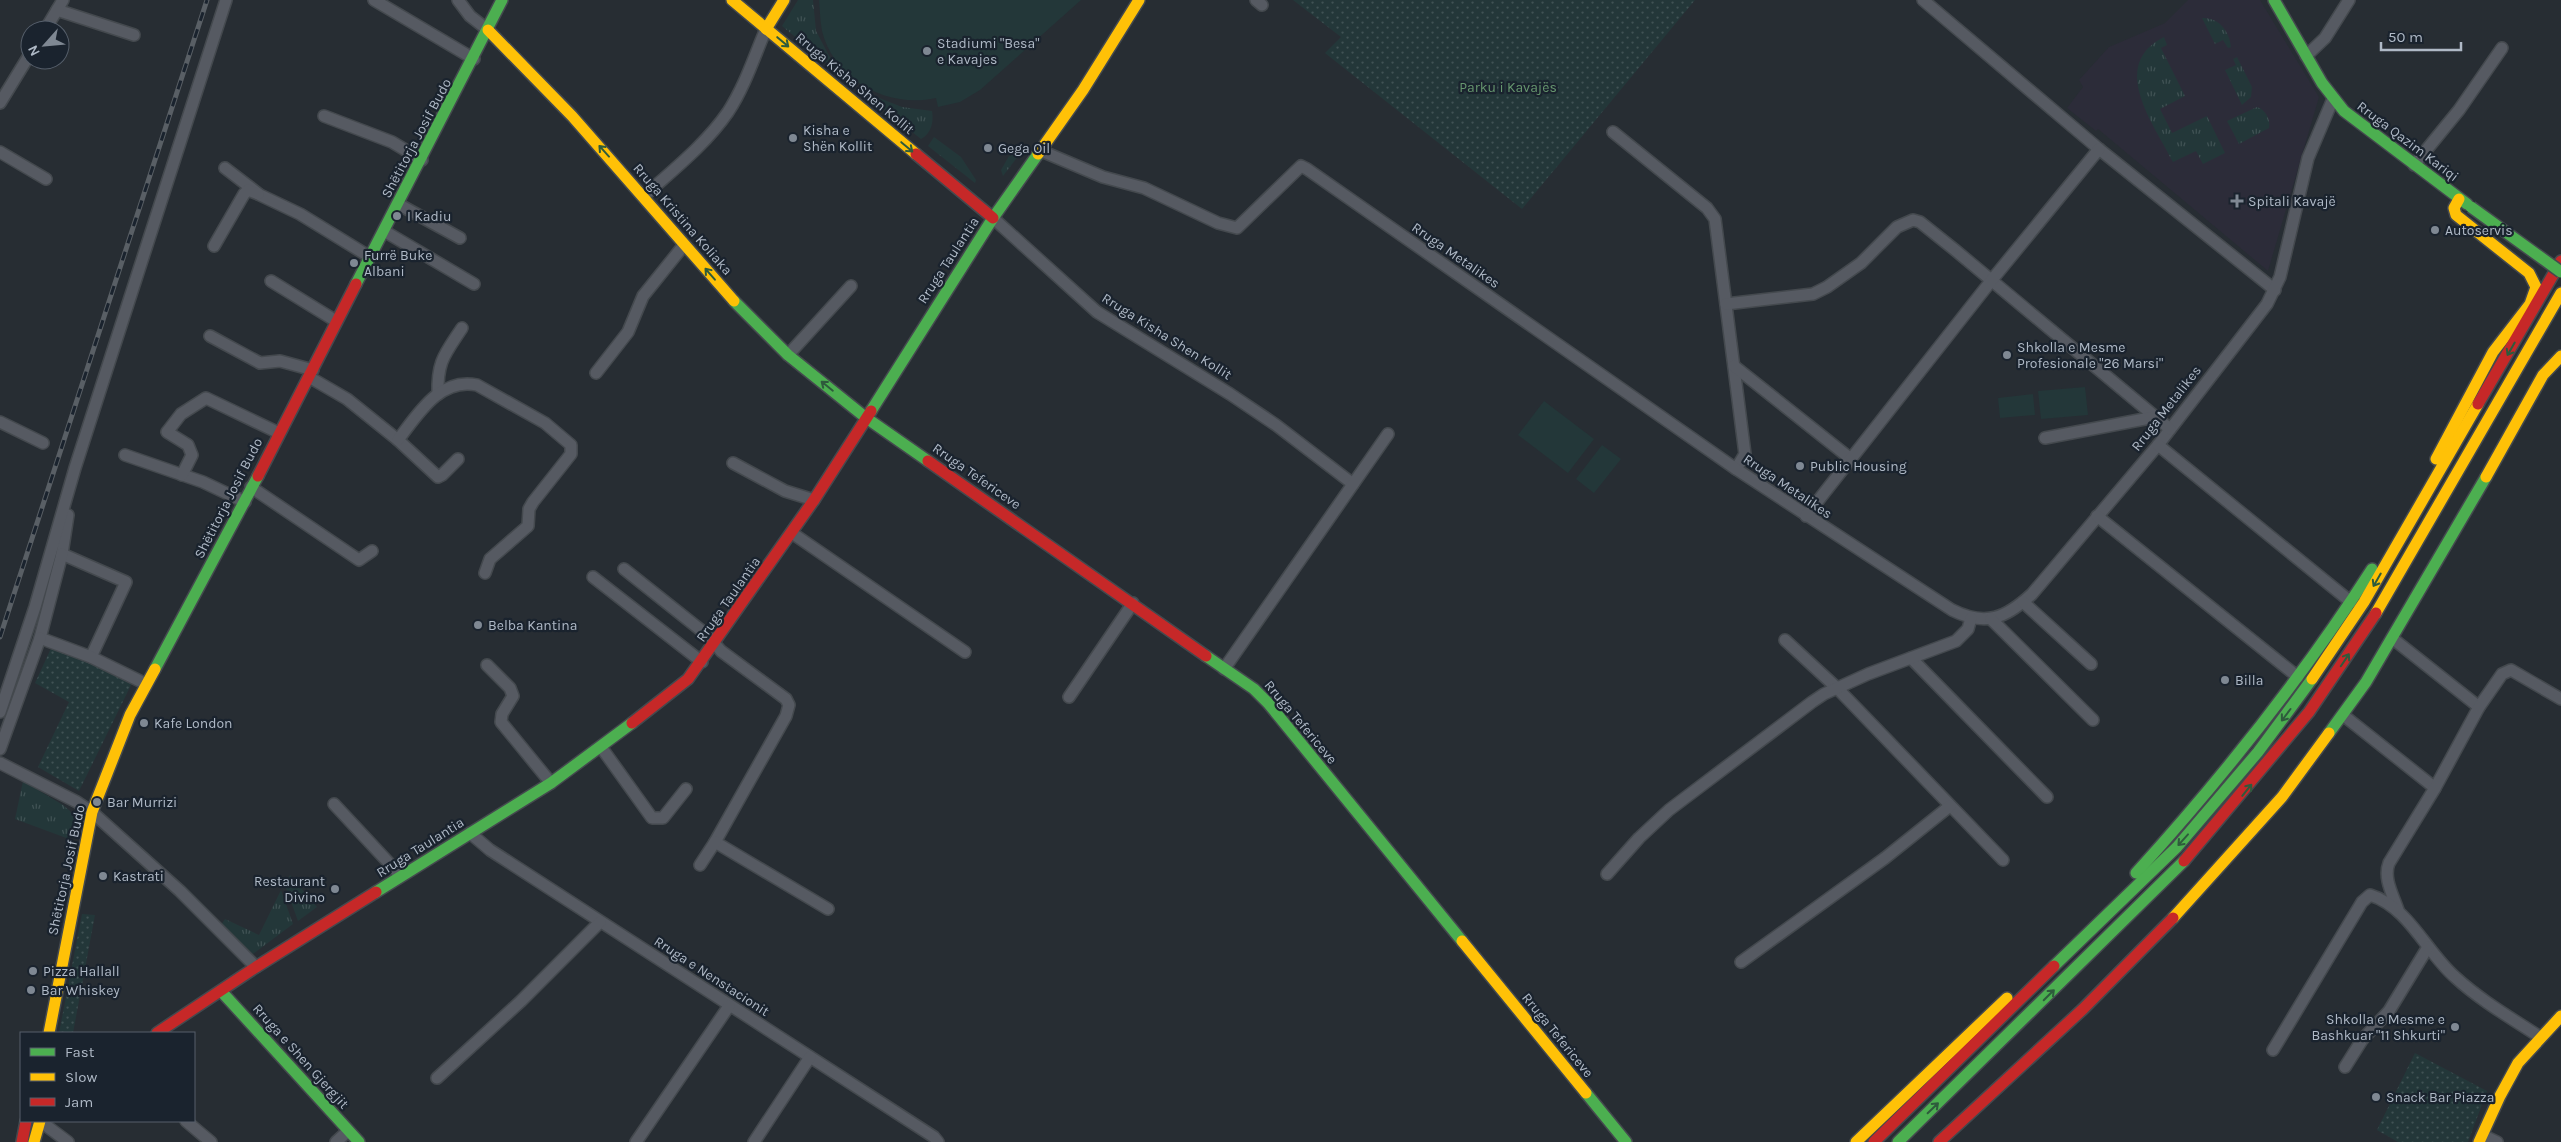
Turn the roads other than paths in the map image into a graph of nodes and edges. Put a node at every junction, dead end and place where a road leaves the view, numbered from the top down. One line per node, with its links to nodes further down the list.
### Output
1 (226, 0): 110 (street)
2 (374, 0): 18 (street)
3 (458, 0): 14 (street)
4 (502, 0): 14 (main road, Shëtitorja Josif Budo)
5 (732, 0): 13 (main road, Rruga Kisha Shen Kollit)
6 (784, 0): 13 (main road)
7 (1139, 0): 25 (main road, Rruga Taulantia)
8 (1923, 0): 24 (street)
9 (2274, 0): 17 (main road, Rruga Qazim Kariqi)
10 (2349, 0): 17 (street)
11 (60, 5): 12 (street); 15 (street)
12 (51, 20)
13 (766, 29): 32 (street); 35 (main road, Rruga Kisha Shen Kollit, one-way to 35)
14 (488, 30): 18 (main road, Shëtitorja Josif Budo); 32 (main road, Rruga Kristina Koliaka, one-way to 14)
15 (134, 35)
16 (2502, 48): 28 (street)
17 (2306, 56): 20 (main road, Rruga Qazim Kariqi)
18 (474, 59): 27 (main road, Shëtitorja Josif Budo)
19 (20, 70): 21 (street)
20 (2332, 99): 28 (main road, Rruga Qazim Kariqi); 47 (street, Rruga Metalikes)
21 (0, 103)
22 (324, 116): 27 (street)
23 (1613, 132): 49 (street)
24 (2099, 149): 44 (street); 47 (street)
25 (1039, 150): 35 (main road, Rruga Taulantia); 73 (street, Rruga Metalikes)
26 (0, 152): 30 (street)
27 (422, 160): 34 (main road, Shëtitorja Josif Budo)
28 (2414, 165): 33 (main road, Rruga Qazim Kariqi)
29 (225, 168): 31 (street)
30 (46, 179)
31 (260, 195): 39 (street); 40 (street)
32 (644, 196): 38 (main road, Rruga Kristina Koliaka)
33 (2459, 199): 42 (main road, Rruga Qazim Kariqi, bridge); 89 (main road)
34 (398, 204): 36 (main road, Shëtitorja Josif Budo); 37 (street)
35 (993, 218): 59 (main road, Rruga Taulantia); 75 (street, Rruga Kisha Shen Kollit)
36 (384, 231): 40 (main road, Shëtitorja Josif Budo); 45 (street)
37 (460, 238)
38 (684, 245): 53 (main road, Rruga Kristina Koliaka, one-way to 38); 57 (street)
39 (214, 246)
40 (370, 257): 50 (main road, Shëtitorja Josif Budo)
41 (2561, 261): 163 (main road, one-way to 163)
42 (2561, 272)
43 (271, 281): 50 (street)
44 (1991, 281): 49 (street); 60 (street); 70 (street)
45 (474, 284)
46 (851, 286): 53 (street)
47 (2275, 290): 62 (street, Rruga Metalikes)
48 (2561, 293): 164 (main road, one-way to 48)
49 (1726, 304): 55 (street)
50 (336, 321): 56 (main road, Shëtitorja Josif Budo)
51 (462, 328): 58 (street)
52 (210, 336): 56 (street)
53 (788, 355): 59 (main road, Rruga Kristina Koliaka, one-way to 53)
54 (2561, 356): 94 (main road)
55 (1734, 366): 70 (street); 73 (street)
56 (311, 373): 63 (main road, Shëtitorja Josif Budo); 66 (street)
57 (596, 373)
58 (438, 394): 66 (street); 86 (street)
59 (865, 417): 77 (main road, Rruga Taulantia); 90 (main road, Rruga Tefericeve)
60 (2155, 417): 62 (street); 65 (street)
61 (0, 422): 67 (street)
62 (2170, 429): 68 (street, Rruga Metalikes)
63 (279, 433): 74 (street); 76 (main road, Shëtitorja Josif Budo)
64 (1388, 434): 75 (street)
65 (2045, 438)
66 (398, 440): 71 (street)
67 (43, 442)
68 (2158, 445): 81 (street, Rruga Metalikes); 89 (street)
69 (125, 455): 74 (street)
70 (1851, 458): 80 (street)
71 (458, 459)
72 (734, 463): 77 (street)
73 (1736, 469): 80 (street, Rruga Metalikes)
74 (182, 475): 78 (street)
75 (1353, 484): 103 (street)
76 (251, 487): 78 (main road, Shëtitorja Josif Budo); 83 (street)
77 (814, 500): 82 (main road, Rruga Taulantia)
78 (245, 502): 105 (main road, Shëtitorja Josif Budo)
79 (68, 515): 84 (street)
80 (1806, 516): 91 (street, Rruga Metalikes)
81 (2097, 516): 88 (street, Rruga Metalikes); 104 (street)
82 (792, 533): 96 (main road, Rruga Taulantia); 97 (street)
83 (372, 551)
84 (62, 554): 93 (street); 98 (street)
85 (624, 569): 96 (street)
86 (485, 573)
87 (593, 577): 100 (street)
88 (2023, 602): 92 (street, Rruga Metalikes); 101 (street)
89 (2351, 602): 104 (main road)
90 (1133, 603): 103 (main road, Rruga Tefericeve); 107 (street)
91 (1971, 618): 92 (street, Rruga Metalikes); 99 (street)
92 (1991, 619): 112 (street)
93 (40, 638): 98 (street); 114 (street)
94 (2392, 638): 109 (street); 111 (main road)
95 (1785, 640): 106 (street)
96 (715, 644): 100 (main road, Rruga Taulantia); 124 (street)
97 (965, 652)
98 (91, 657): 105 (street)
99 (1911, 658): 106 (street); 119 (street)
100 (702, 662): 113 (main road, Rruga Taulantia)
101 (2091, 664)
102 (487, 665): 116 (street)
103 (1224, 669): 161 (main road, Rruga Tefericeve)
104 (2298, 677): 162 (main road)
105 (146, 684): 122 (main road, Shëtitorja Josif Budo)
106 (1837, 688): 121 (street); 127 (street)
107 (1069, 697)
108 (2561, 698): 109 (street)
109 (2479, 707): 118 (street)
110 (0, 712)
111 (2343, 715): 118 (street); 165 (main road)
112 (2093, 720)
113 (601, 747): 116 (main road, Rruga Taulantia); 117 (street)
114 (0, 749)
115 (0, 763): 122 (street)
116 (550, 783): 123 (main road, Rruga Taulantia)
117 (686, 788)
118 (2435, 788): 130 (street)
119 (2047, 797)
120 (334, 804): 128 (street)
121 (1950, 806): 125 (street); 133 (street)
122 (92, 812): 134 (street); 139 (main road, Shëtitorja Josif Budo)
123 (470, 833): 128 (main road, Rruga Taulantia); 131 (street, Rruga e Nenstacionit)
124 (715, 842): 126 (street); 129 (street)
125 (2003, 860)
126 (700, 865)
127 (1607, 874)
128 (402, 876): 134 (main road, Rruga Taulantia)
129 (828, 909)
130 (2398, 910): 132 (street); 142 (street)
131 (600, 922): 136 (street, Rruga e Nenstacionit); 145 (street)
132 (2428, 948): 141 (street); 144 (street)
133 (1741, 962)
134 (256, 967): 135 (main road, Rruga Taulantia)
135 (221, 991): 140 (main road, Rruga Taulantia); 150 (main road, Rruga e Shen Gjergjit)
136 (729, 1006): 143 (street, Rruga e Nenstacionit); 158 (street)
137 (2561, 1016): 138 (main road)
138 (2557, 1029): 141 (main road)
139 (49, 1032)
140 (159, 1032)
141 (2540, 1037): 151 (main road)
142 (2273, 1050)
143 (810, 1057): 159 (street); 160 (street, Rruga e Nenstacionit)
144 (2344, 1067)
145 (437, 1078)
146 (26, 1122): 152 (main road)
147 (40, 1122): 153 (main road)
148 (41, 1122): 154 (street)
149 (187, 1122): 155 (street)
150 (348, 1131): 156 (street); 157 (main road, Rruga e Shen Gjergjit)
151 (2480, 1138): 166 (street)
152 (22, 1142)
153 (34, 1142)
154 (68, 1142)
155 (211, 1142)
156 (336, 1142)
157 (359, 1142)
158 (636, 1142)
159 (754, 1142)
160 (938, 1142)
161 (1626, 1142)
162 (1856, 1142)
163 (1874, 1142)
164 (1898, 1142)
165 (1939, 1142)
166 (2497, 1142)

